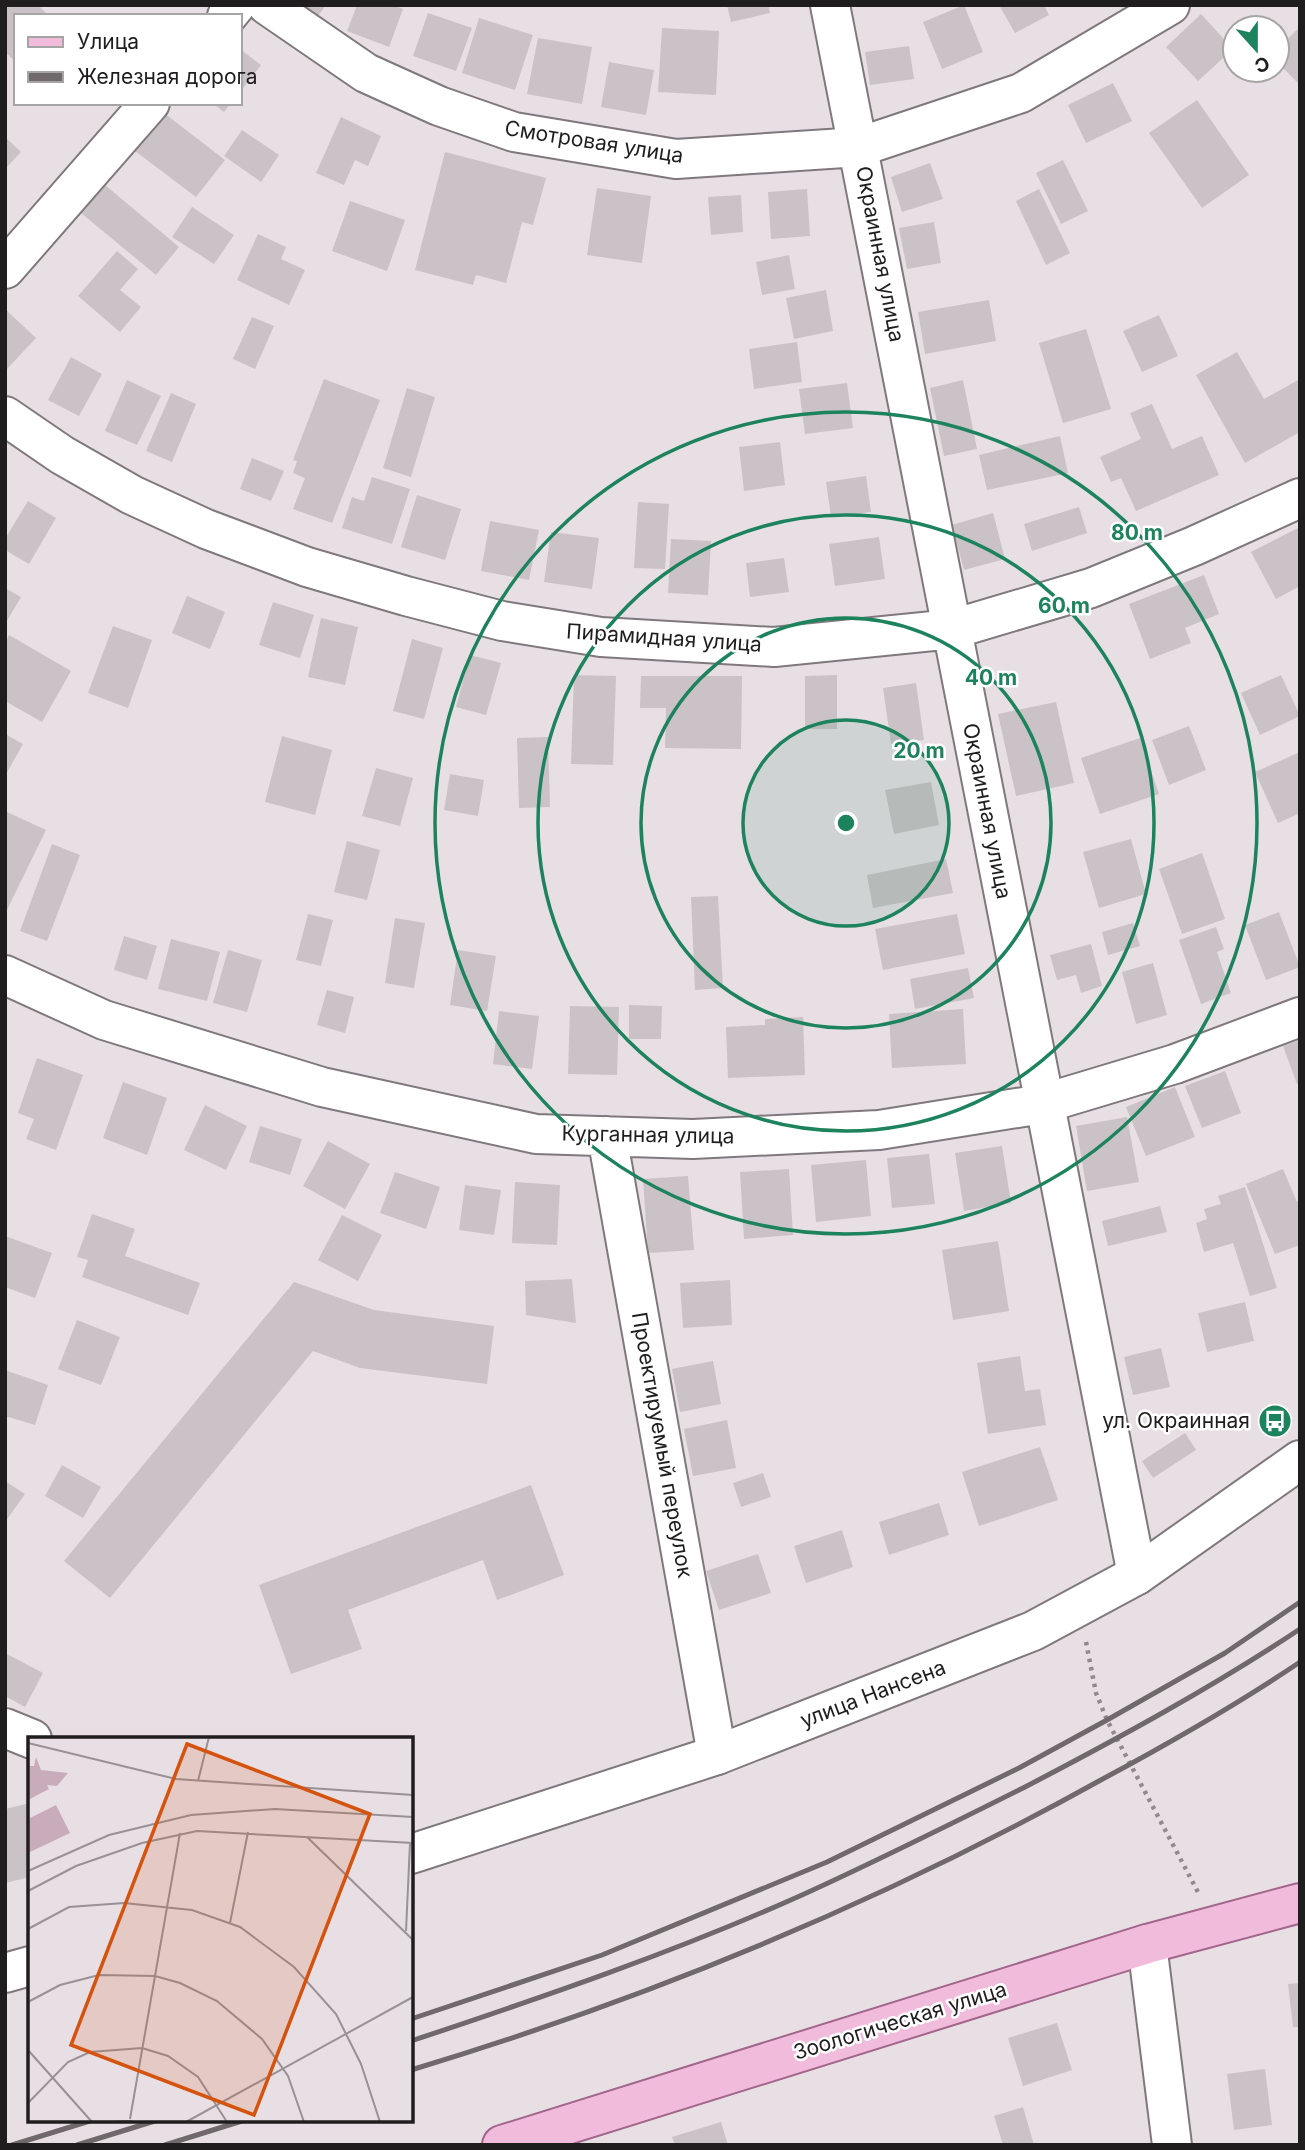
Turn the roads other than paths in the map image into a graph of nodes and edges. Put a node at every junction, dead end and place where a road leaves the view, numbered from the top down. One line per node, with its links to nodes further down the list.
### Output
1 (268, 5): 5 (street, Смотровая улица)
2 (830, 5): 5 (street, Окраинная улица)
3 (1170, 5): 5 (street, Смотровая улица)
4 (148, 105): 6 (street)
5 (859, 146): 9 (street, Окраинная улица)
6 (5, 269)
7 (5, 416): 9 (street, Пирамидная улица)
8 (1300, 498): 9 (street, Пирамидная улица)
9 (953, 629): 12 (street, Окраинная улица)
10 (5, 975): 13 (street, Курганная улица)
11 (1300, 1017): 12 (street, Курганная улица)
12 (1042, 1104): 13 (street, Курганная улица); 15 (street, Окраинная улица)
13 (607, 1136): 18 (street, Проектируемый переулок)
14 (1300, 1460): 15 (street, улица Нансена)
15 (1137, 1575): 18 (street, улица Нансена)
16 (5, 1728): 17 (street)
17 (28, 1737)
18 (717, 1755): 19 (street, улица Нансена)
19 (413, 1853)
20 (1300, 1903): 21 (main road, Зоологическая улица)
21 (1147, 1944): 24 (main road, Зоологическая улица); 25 (street)
22 (28, 1967): 23 (street)
23 (5, 1973)
24 (502, 2145)
25 (1172, 2145)

